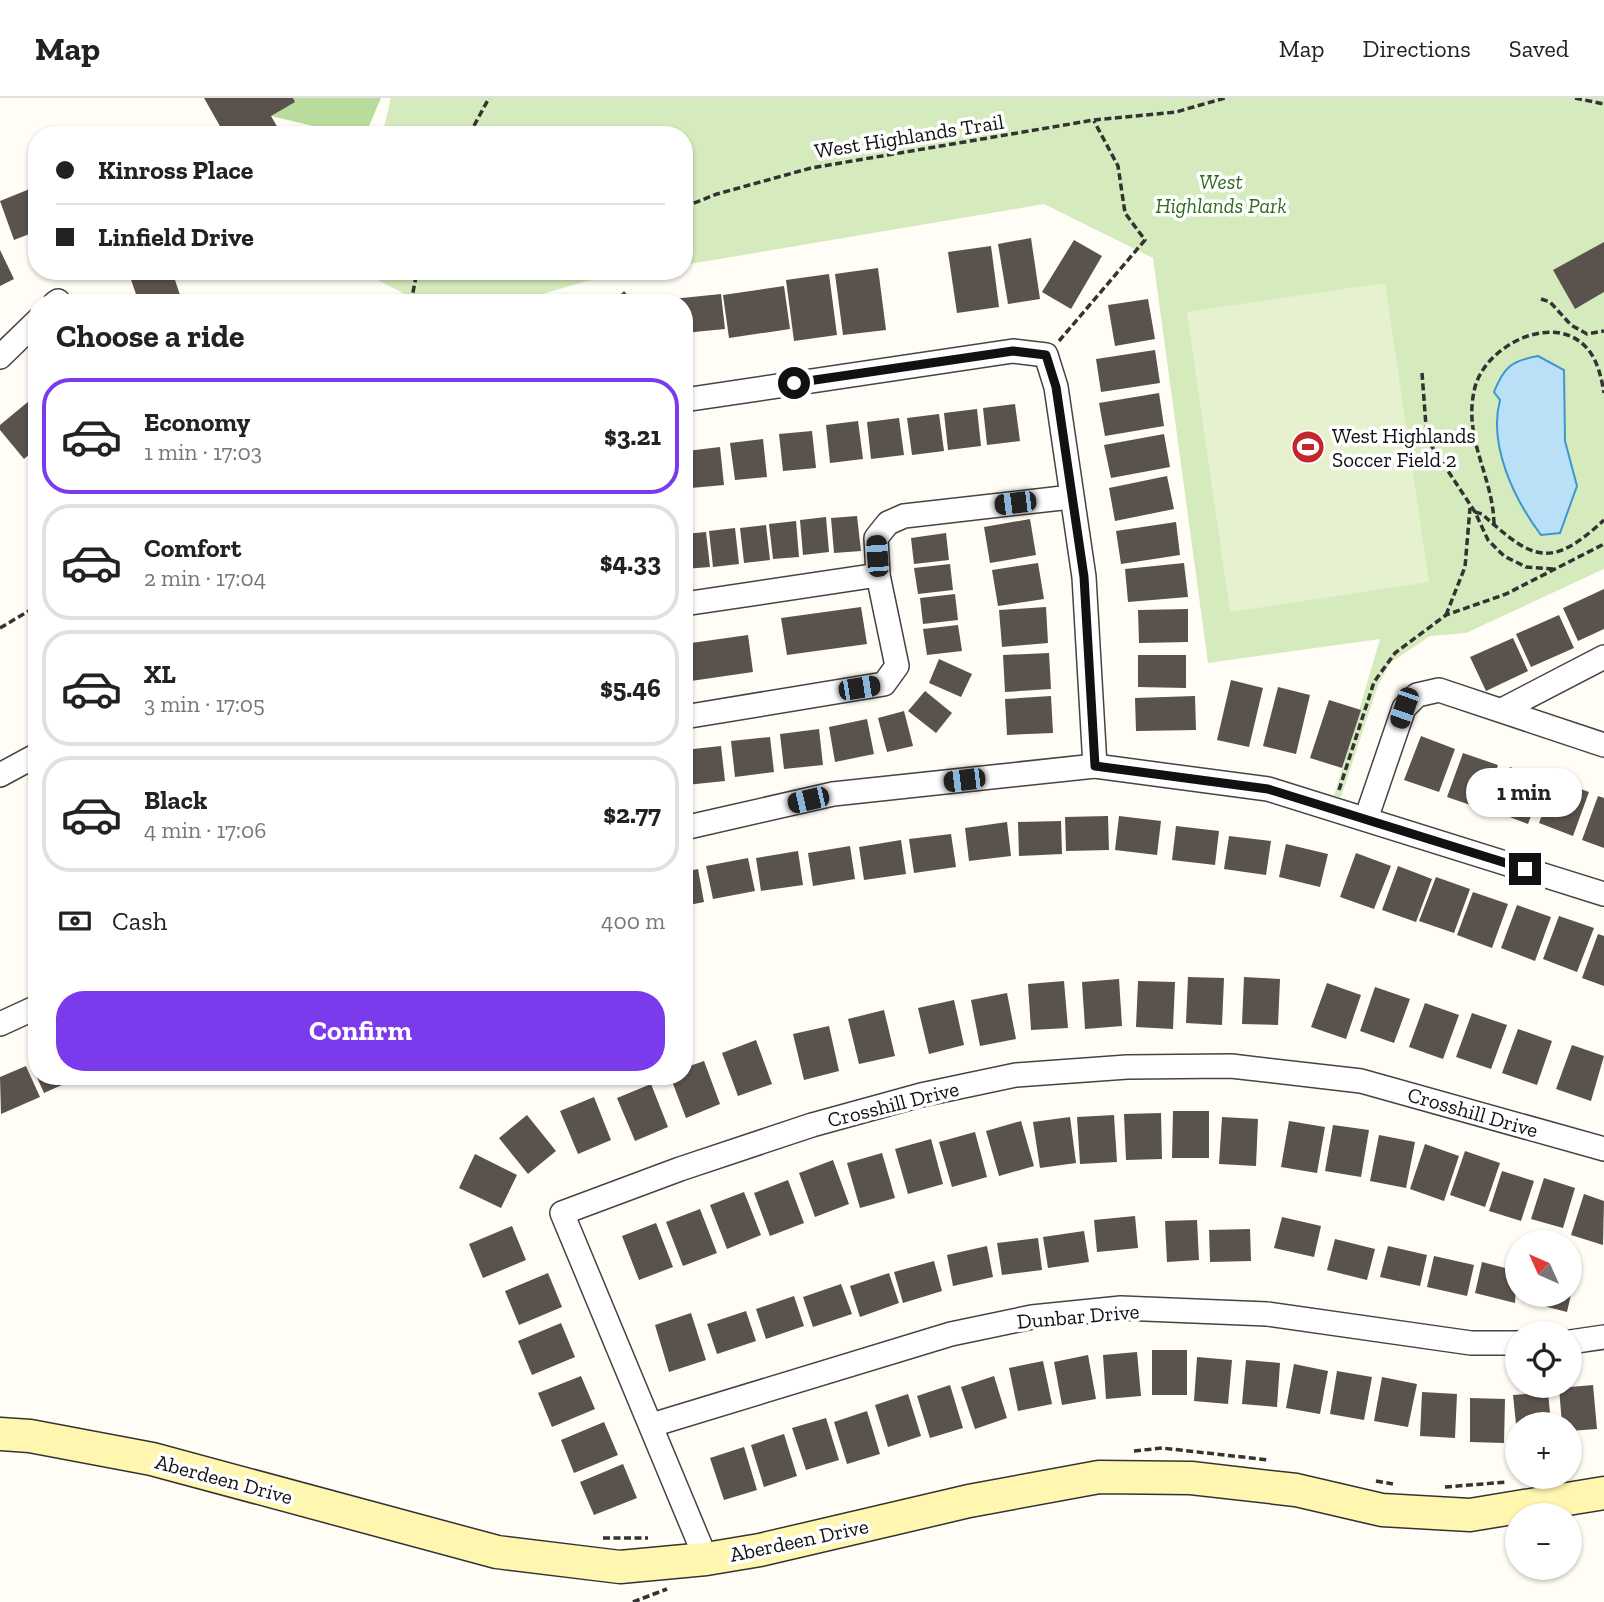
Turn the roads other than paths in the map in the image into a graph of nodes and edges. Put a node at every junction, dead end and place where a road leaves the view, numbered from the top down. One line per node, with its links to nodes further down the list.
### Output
1 (28, 330): 2 (street)
2 (0, 357)
3 (693, 399): 4 (street)
4 (1070, 496): 5 (street); 12 (street)
5 (878, 575): 6 (street); 9 (street)
6 (693, 603)
7 (1604, 657): 8 (street)
8 (1502, 710): 10 (street); 14 (street)
9 (693, 716)
10 (1604, 745)
11 (28, 760): 13 (street)
12 (1095, 766): 14 (street); 15 (street)
13 (0, 775)
14 (1366, 819): 16 (street)
15 (693, 826)
16 (1604, 894)
17 (28, 1011): 18 (street)
18 (0, 1024)
19 (1604, 1149): 23 (street, Crosshill Drive)
20 (1604, 1337): 21 (street)
21 (1582, 1340)
22 (1505, 1343): 23 (street, Dunbar Drive)
23 (652, 1425): 26 (street, Crosshill Drive)
24 (0, 1434): 26 (street, Aberdeen Drive)
25 (1604, 1493): 26 (street, Aberdeen Drive)
26 (706, 1559)

